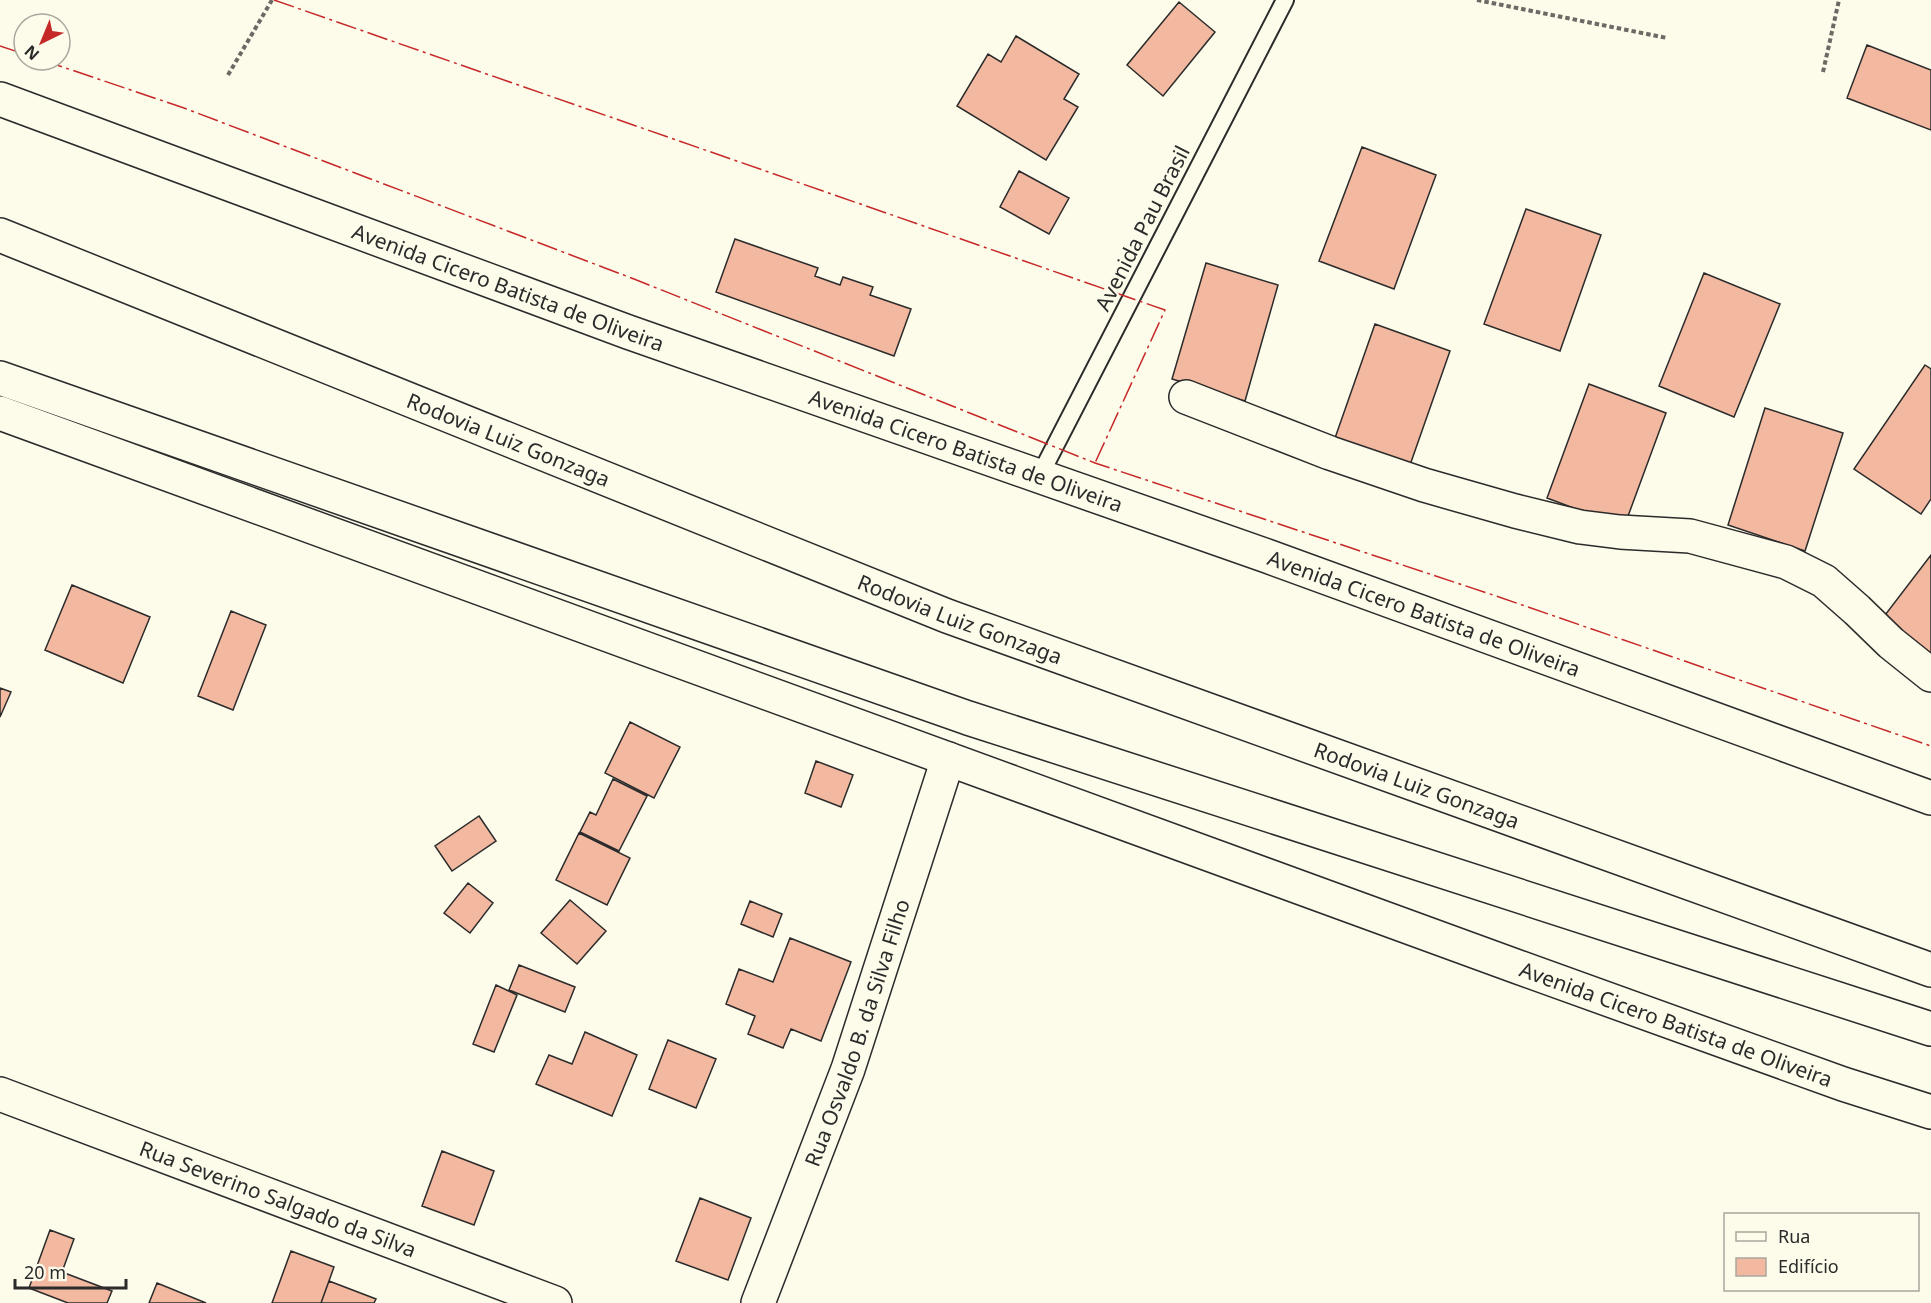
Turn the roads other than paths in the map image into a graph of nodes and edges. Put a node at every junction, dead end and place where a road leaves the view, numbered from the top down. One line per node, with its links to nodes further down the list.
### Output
1 (1285, 0): 7 (lane, Avenida Pau Brasil)
2 (0, 99): 7 (main road, Avenida Cicero Batista de Oliveira)
3 (0, 235): 11 (main road, Rodovia Luiz Gonzaga)
4 (0, 378): 12 (main road)
5 (1186, 397): 8 (main road)
6 (0, 413): 9 (main road, Avenida Cicero Batista de Oliveira)
7 (1039, 477): 10 (main road, Avenida Cicero Batista de Oliveira)
8 (1931, 675)
9 (948, 759): 14 (main road, Avenida Cicero Batista de Oliveira); 16 (main road, Rua Osvaldo B. da Silva Filho)
10 (1931, 798)
11 (1931, 970)
12 (1931, 1029)
13 (0, 1094): 15 (main road, Rua Severino Salgado da Silva)
14 (1931, 1112)
15 (555, 1303)
16 (758, 1303)

